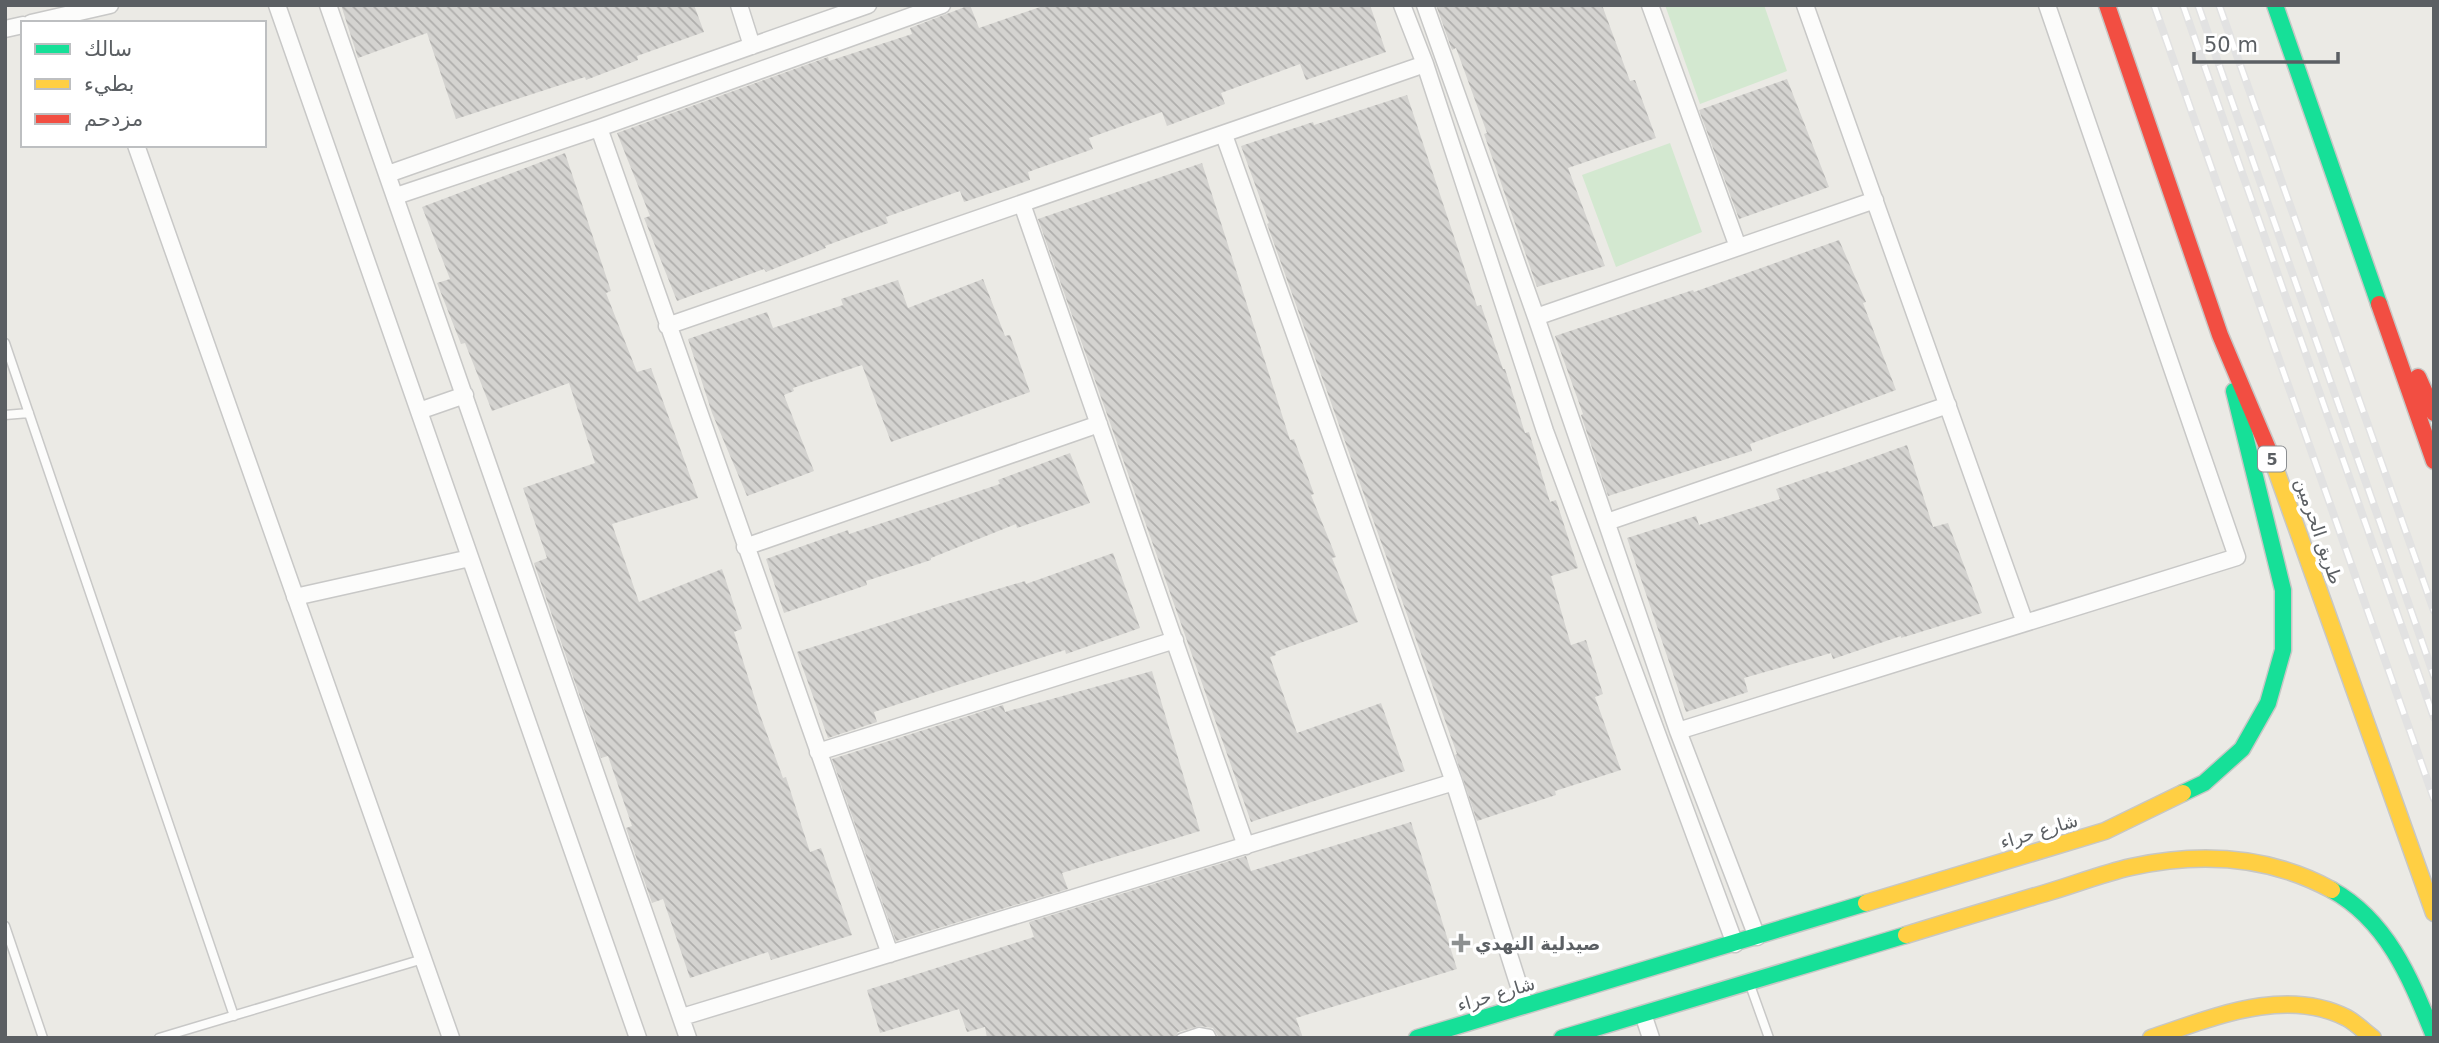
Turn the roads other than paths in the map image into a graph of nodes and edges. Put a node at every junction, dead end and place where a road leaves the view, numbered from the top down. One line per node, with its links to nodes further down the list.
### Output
1 (110, 5): 14 (street)
2 (277, 5): 33 (street)
3 (328, 5): 21 (street)
4 (739, 5): 16 (street)
5 (868, 5): 16 (street)
6 (942, 5): 18 (street)
7 (1402, 5): 17 (street)
8 (1425, 5): 27 (street)
9 (1650, 5): 25 (street)
10 (1805, 5): 23 (street)
11 (2047, 5): 45 (street)
12 (2107, 5): 29 (main road, طريق الحرمين / 5)
13 (2275, 5): 26 (main road)
14 (90, 16): 15 (street)
15 (48, 21)
16 (752, 46): 21 (street)
17 (1425, 64): 19 (street); 39 (street)
18 (599, 128): 22 (street); 28 (street)
19 (1224, 135): 24 (street); 49 (street)
20 (137, 147): 44 (street)
21 (388, 174): 22 (street)
22 (396, 196): 31 (street)
23 (1875, 200): 25 (street); 32 (street)
24 (1023, 204): 28 (street); 38 (street)
25 (1738, 247): 27 (street)
26 (2363, 257): 35 (main road); 40 (main road)
27 (1536, 317): 37 (street)
28 (667, 326): 42 (street)
29 (2220, 335): 51 (main road, شارع حراء); 52 (main road, طريق الحرمين / 5)
30 (5, 343): 34 (lane)
31 (465, 395): 33 (street); 63 (street)
32 (1948, 405): 41 (street); 45 (street)
33 (419, 411): 43 (street)
34 (29, 413): 36 (lane); 62 (lane)
35 (2434, 413)
36 (5, 415)
37 (1572, 419): 39 (street); 41 (street)
38 (1099, 424): 42 (street); 46 (street)
39 (1545, 430): 56 (street)
40 (2434, 460)
41 (1607, 522): 47 (street)
42 (745, 547): 48 (street)
43 (470, 558): 44 (street); 68 (street)
44 (295, 597): 58 (street)
45 (2025, 623): 47 (street)
46 (1175, 639): 48 (street); 50 (street)
47 (1678, 731): 55 (street)
48 (818, 752): 57 (street)
49 (1454, 782): 50 (street); 60 (street)
50 (1246, 846): 57 (street)
51 (1890, 895): 53 (main road); 55 (main road, شارع حراء)
52 (2434, 913)
53 (1904, 924): 59 (main road); 64 (main road)
54 (5, 926): 65 (lane)
55 (1757, 937): 56 (main road, شارع حراء)
56 (1735, 944): 60 (main road, شارع حراء)
57 (890, 954): 63 (street)
58 (423, 959): 62 (lane); 67 (street)
59 (1749, 982): 61 (main road); 75 (lane)
60 (1525, 1005): 72 (main road, شارع حراء)
61 (1643, 1014): 73 (main road); 74 (street)
62 (234, 1016): 66 (lane)
63 (682, 1017): 69 (street)
64 (2434, 1036)
65 (43, 1038)
66 (159, 1038)
67 (451, 1038)
68 (638, 1038)
69 (688, 1038)
70 (1181, 1038): 71 (lane)
71 (1212, 1038)
72 (1417, 1038)
73 (1562, 1038)
74 (1651, 1038)
75 (1769, 1038)
76 (2151, 1038): 77 (main road)
77 (2373, 1038)

